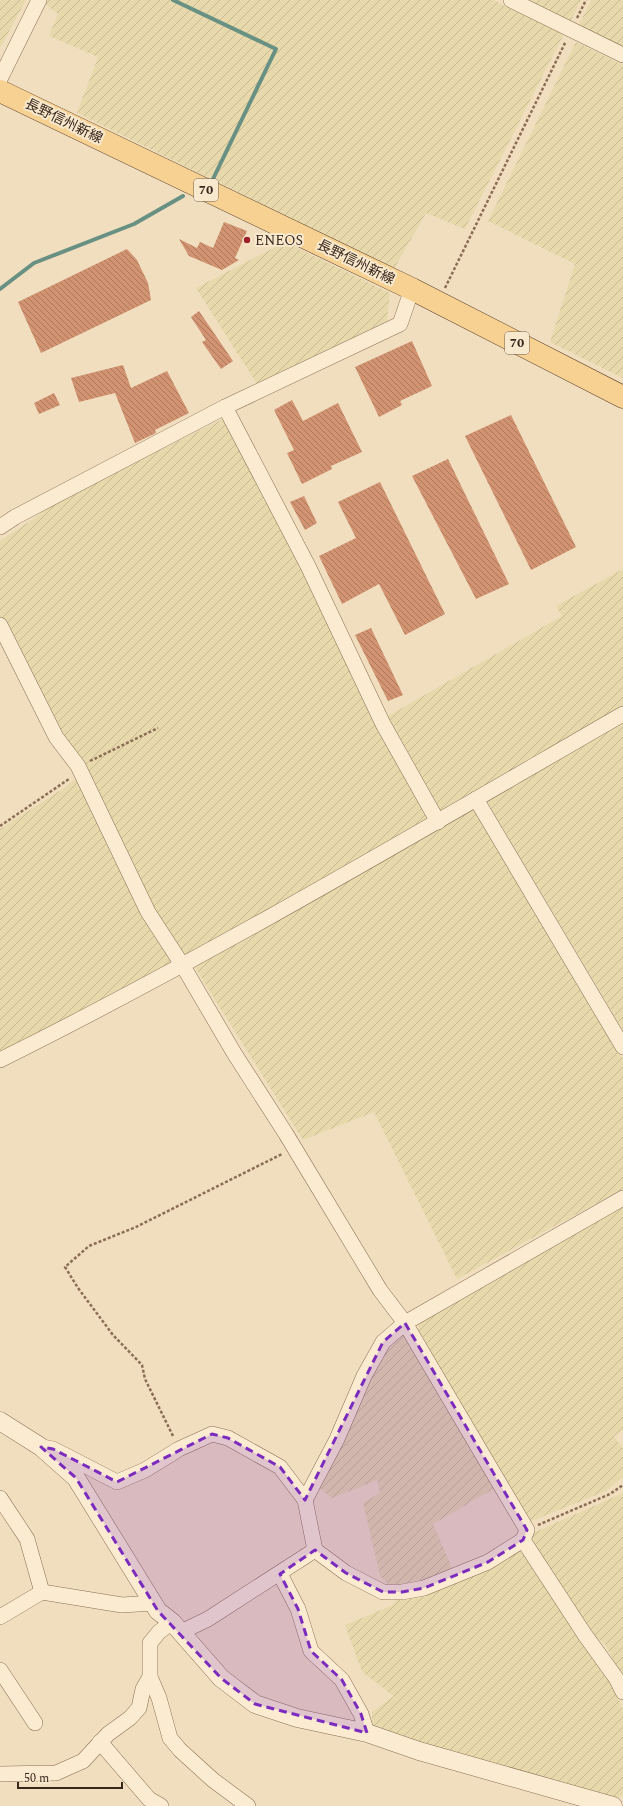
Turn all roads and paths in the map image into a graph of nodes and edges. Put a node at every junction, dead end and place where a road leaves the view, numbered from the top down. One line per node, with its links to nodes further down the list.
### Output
1 (39, 0): 6 (street)
2 (511, 0): 4 (street)
3 (586, 0): 4 (path)
4 (571, 30): 5 (street); 9 (path)
5 (623, 55)
6 (0, 79)
7 (0, 90): 8 (main road, 長野信州新線 / 70)
8 (412, 290): 9 (main road, 長野信州新線 / 70); 11 (street)
9 (438, 303): 10 (main road, 長野信州新線 / 70)
10 (623, 397)
11 (225, 407): 12 (street); 16 (street)
12 (0, 526)
13 (0, 626): 17 (street)
14 (623, 714): 15 (street)
15 (476, 799): 16 (street); 18 (street)
16 (438, 822): 17 (street)
17 (183, 966): 19 (street); 20 (street)
18 (623, 1047)
19 (0, 1060)
20 (295, 1148): 22 (street); 25 (path)
21 (623, 1198): 22 (street)
22 (405, 1323): 28 (street); 29 (street)
23 (0, 1421): 24 (street)
24 (41, 1447): 25 (street); 33 (street)
25 (179, 1449): 28 (street)
26 (623, 1485): 29 (path)
27 (0, 1498): 32 (street)
28 (305, 1500): 30 (street)
29 (525, 1535): 30 (street); 38 (street)
30 (315, 1550): 31 (street)
31 (280, 1574): 35 (street); 40 (street)
32 (42, 1592): 33 (street); 34 (street)
33 (154, 1603): 35 (street)
34 (0, 1617)
35 (176, 1627): 37 (street); 40 (street)
36 (0, 1670): 39 (street)
37 (150, 1677): 41 (street); 44 (street)
38 (623, 1692)
39 (35, 1724)
40 (366, 1733): 45 (street)
41 (100, 1742): 42 (street); 43 (street)
42 (0, 1774)
43 (161, 1806)
44 (248, 1806)
45 (613, 1806)

